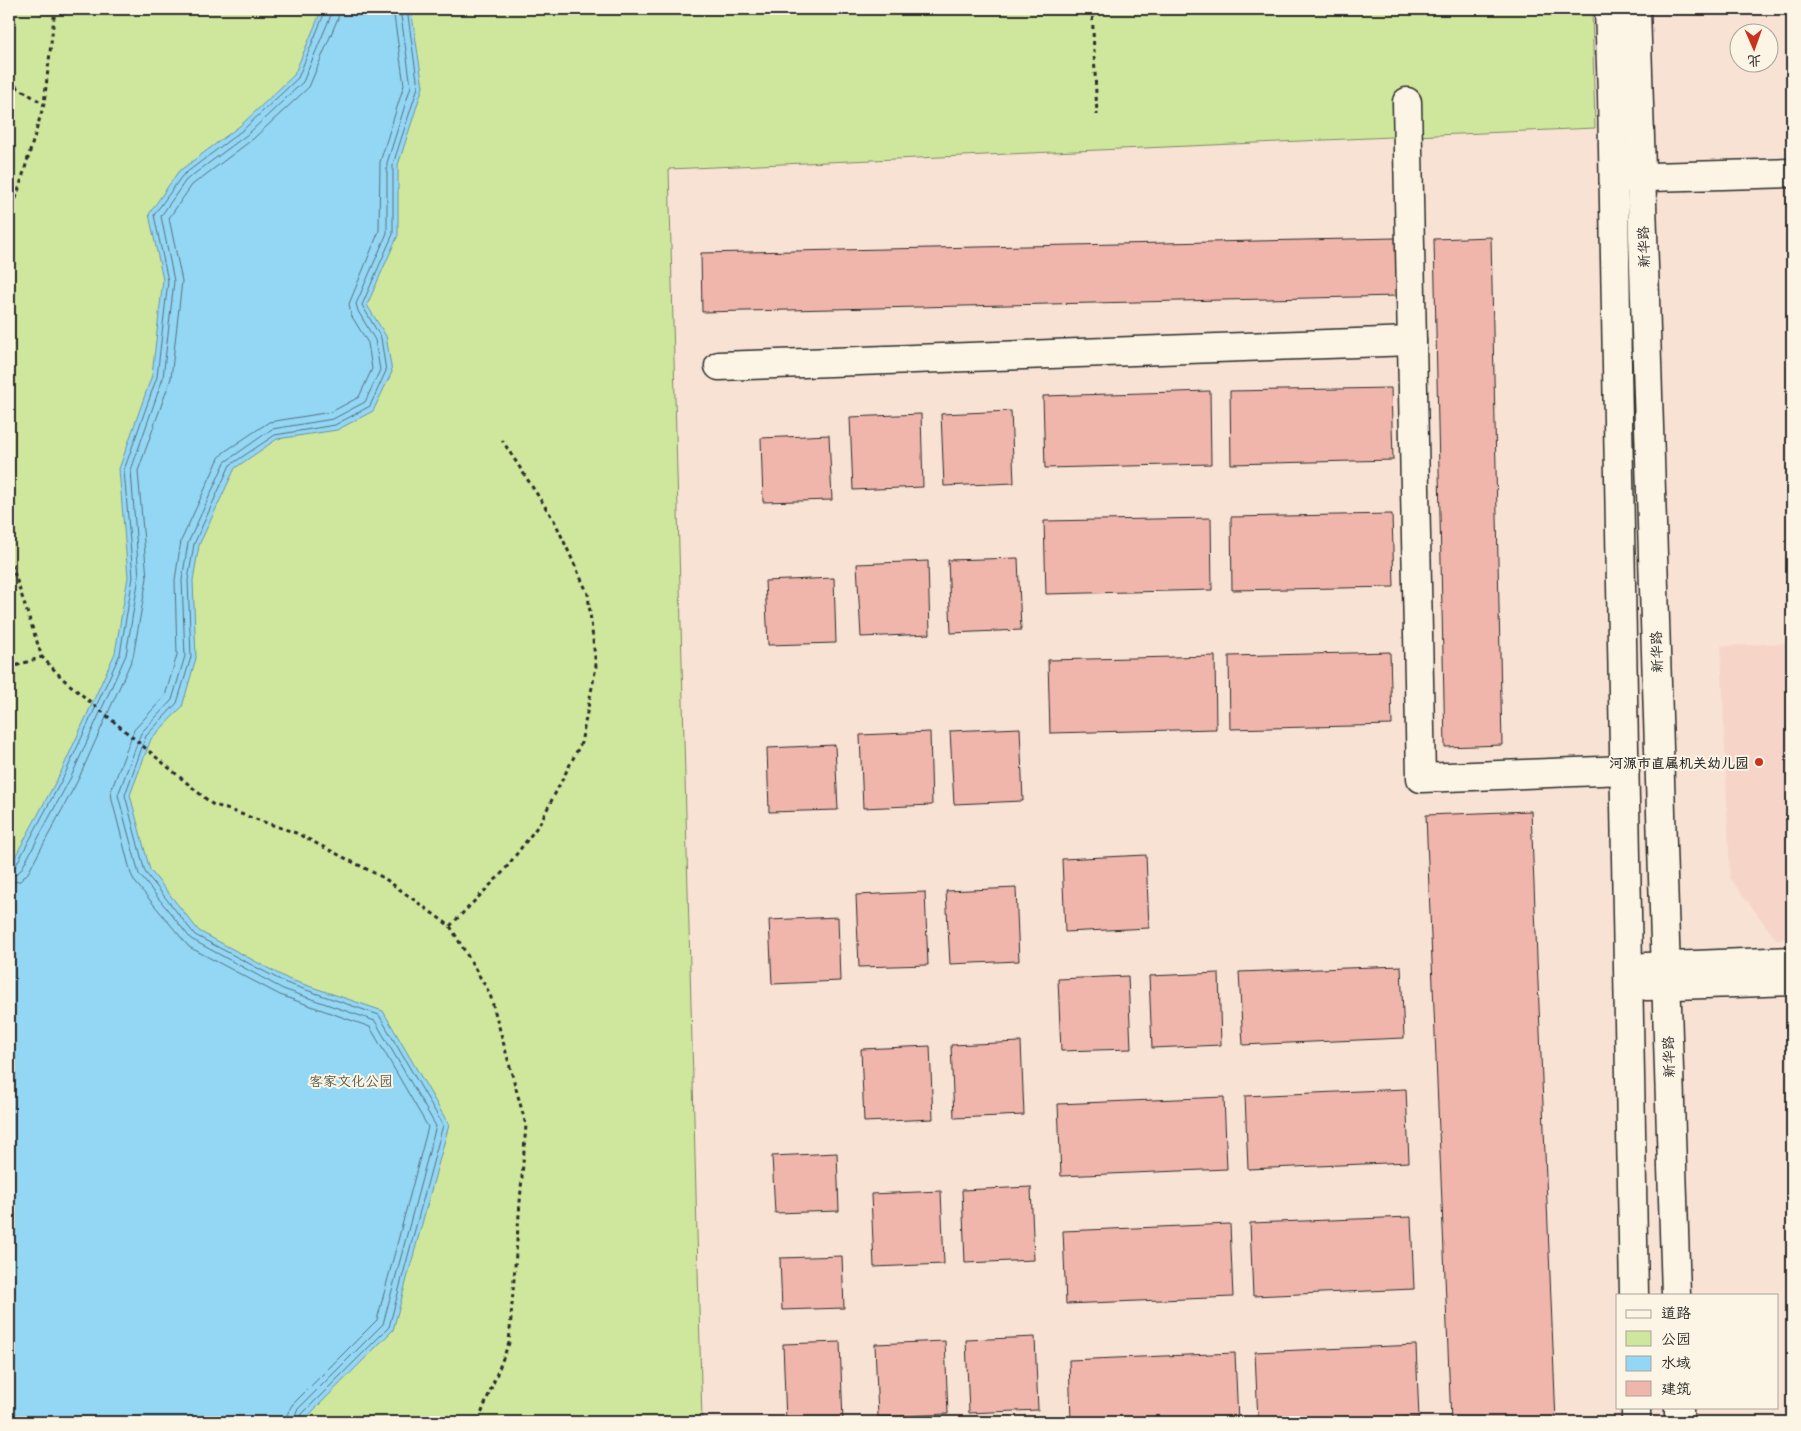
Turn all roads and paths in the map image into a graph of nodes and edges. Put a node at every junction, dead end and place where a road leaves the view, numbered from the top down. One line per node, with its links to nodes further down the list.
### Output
1 (55, 9): 7 (path)
2 (1092, 9): 8 (path)
3 (1610, 9): 11 (street, 新华路)
4 (1636, 9): 10 (street, 新华路)
5 (9, 82): 7 (path)
6 (1407, 102): 13 (street)
7 (44, 104): 12 (path)
8 (1096, 115)
9 (1792, 172): 10 (street)
10 (1641, 177): 11 (street); 22 (street, 新华路)
11 (1614, 178): 19 (street, 新华路)
12 (9, 222)
13 (1412, 341): 14 (street); 19 (street)
14 (719, 366)
15 (502, 440): 20 (path)
16 (9, 557): 17 (path)
17 (42, 657): 18 (path); 20 (path)
18 (9, 668)
19 (1624, 770): 23 (street, 新华路)
20 (450, 926): 29 (path)
21 (1792, 961): 22 (street)
22 (1666, 976): 23 (street); 24 (street); 26 (street, 新华路)
23 (1628, 977): 25 (street, 新华路)
24 (1792, 981)
25 (1634, 1294)
26 (1676, 1294)
27 (1636, 1408): 30 (street)
28 (1679, 1408): 31 (street)
29 (478, 1422)
30 (1636, 1422)
31 (1680, 1422)

